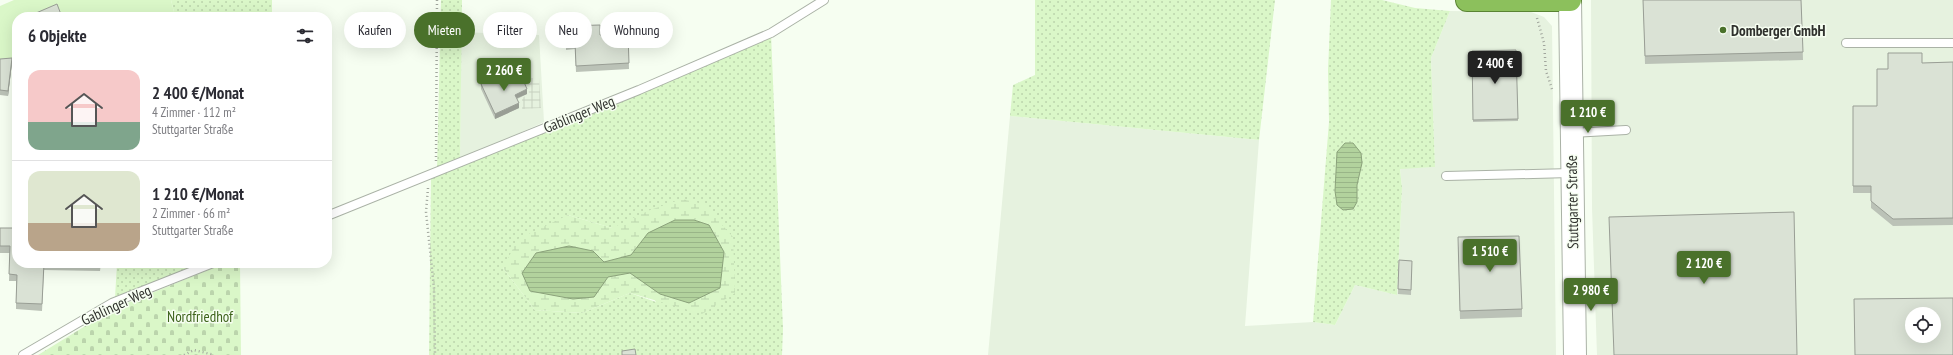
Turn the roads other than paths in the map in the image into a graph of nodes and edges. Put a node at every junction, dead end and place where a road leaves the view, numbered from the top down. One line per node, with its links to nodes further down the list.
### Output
1 (824, 0): 10 (lane, Gablinger Weg)
2 (1467, 0): 3 (highway)
3 (1570, 0): 7 (main road, Stuttgarter Straße)
4 (1846, 43): 5 (lane)
5 (1953, 43)
6 (1626, 130): 7 (lane)
7 (1571, 133): 8 (main road, Stuttgarter Straße)
8 (1572, 173): 9 (lane); 13 (main road, Stuttgarter Straße)
9 (1446, 176)
10 (332, 214)
11 (200, 268): 12 (lane, Gablinger Weg)
12 (23, 355)
13 (1574, 355)

